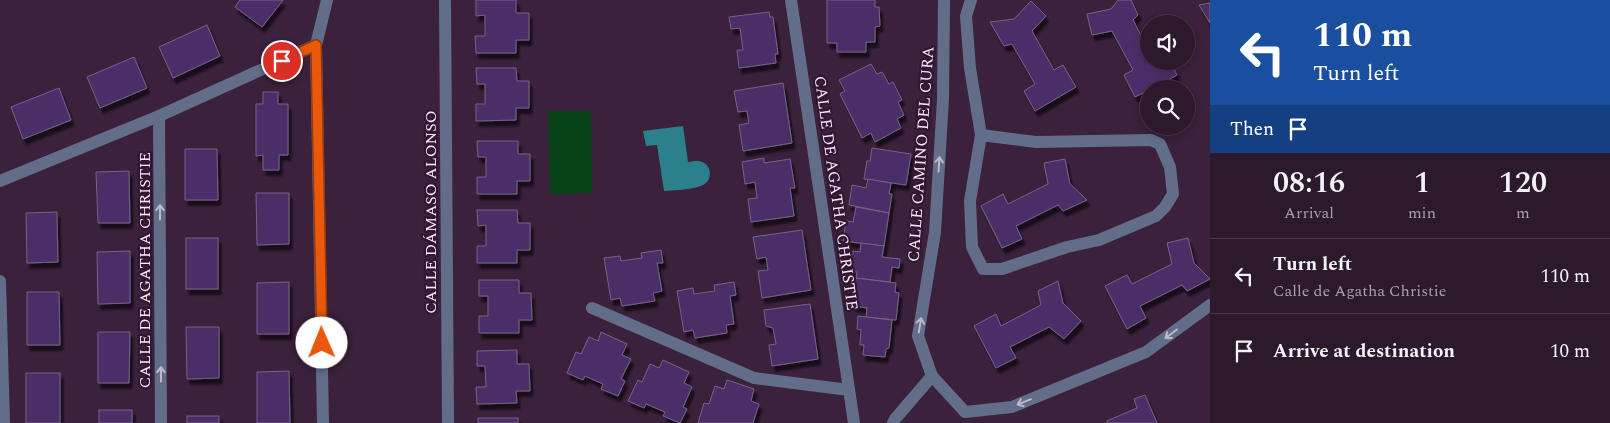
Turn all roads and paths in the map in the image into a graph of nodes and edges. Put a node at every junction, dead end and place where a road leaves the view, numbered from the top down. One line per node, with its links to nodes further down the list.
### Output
1 (327, 0): 6 (street)
2 (445, 0): 18 (street, CALLE DÁMASO ALONSO)
3 (792, 0): 14 (street, CALLE DE AGATHA CHRISTIE)
4 (944, 0): 13 (street, CALLE CAMINO DEL CURA, one-way to 4)
5 (972, 0): 8 (street)
6 (316, 45): 7 (street, CALLE DE AGATHA CHRISTIE); 17 (street)
7 (159, 116): 9 (street, CALLE DE AGATHA CHRISTIE); 16 (street, CALLE DE AGATHA CHRISTIE, one-way to 7)
8 (981, 135): 8 (street)
9 (0, 181)
10 (0, 281): 15 (street)
11 (1210, 304): 13 (street, CALLE CAMINO DEL CURA, one-way to 13)
12 (592, 308): 14 (street)
13 (932, 376): 20 (street)
14 (849, 390): 19 (street, CALLE DE AGATHA CHRISTIE)
15 (4, 423)
16 (161, 423)
17 (323, 423)
18 (448, 423)
19 (854, 423)
20 (893, 423)

